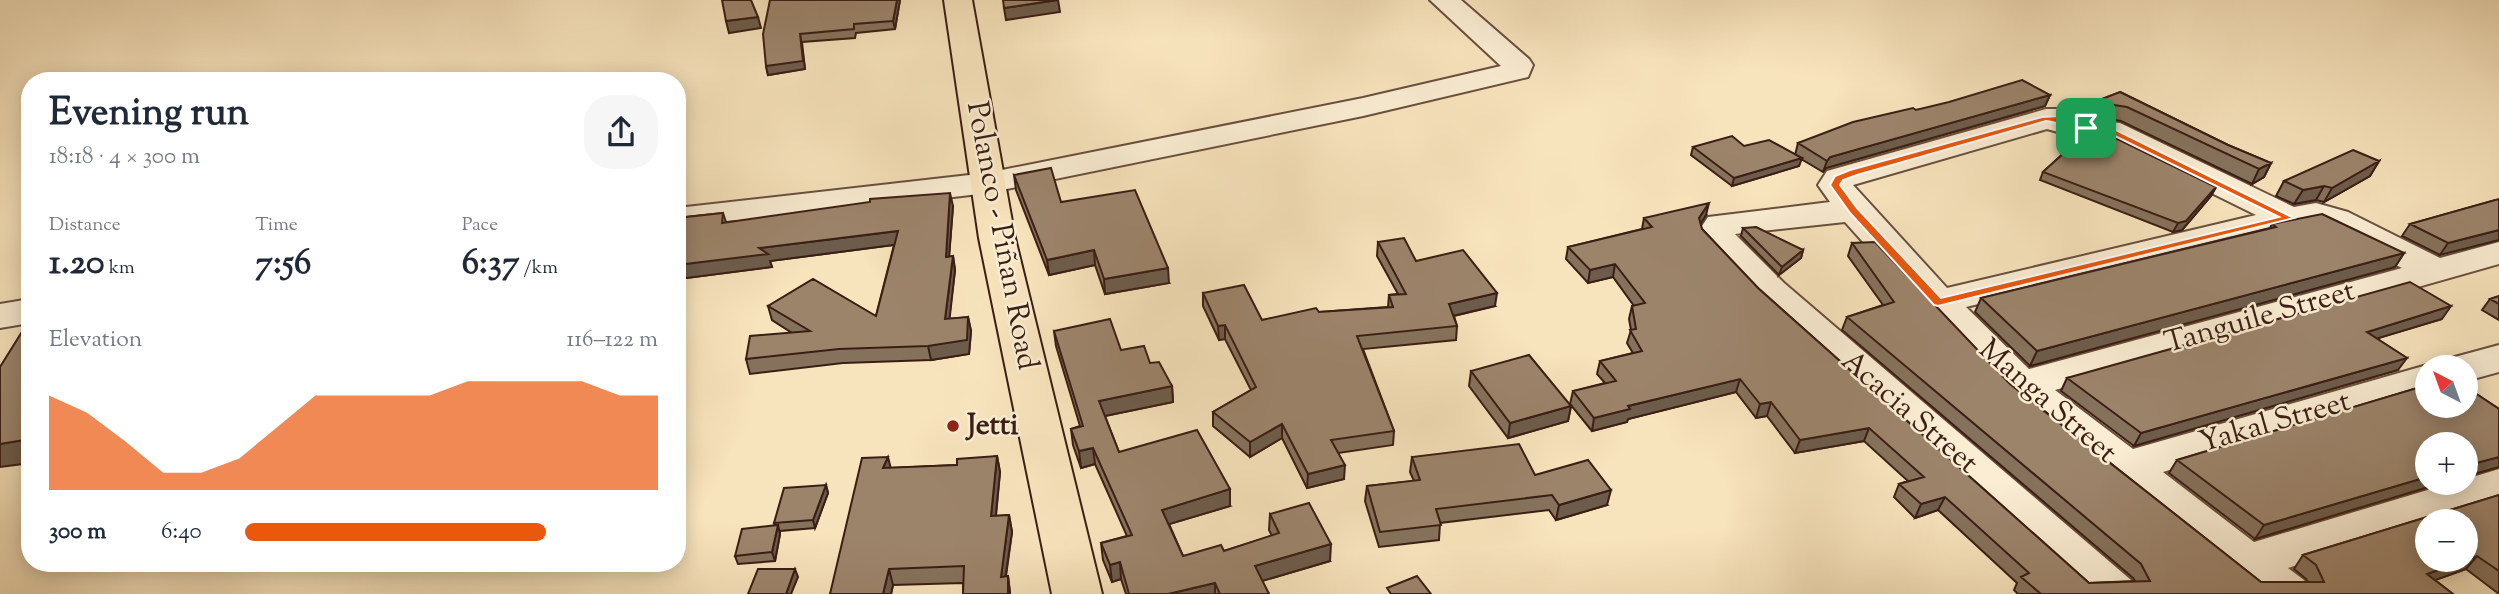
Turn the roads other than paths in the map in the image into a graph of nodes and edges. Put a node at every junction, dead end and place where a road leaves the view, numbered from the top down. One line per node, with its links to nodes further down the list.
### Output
1 (958, 0): 3 (main road, Polanco - Piñan Road)
2 (1444, 0): 3 (street)
3 (987, 183): 6 (street); 19 (main road, Polanco - Piñan Road)
4 (1845, 196): 5 (street); 9 (street, Manga Street); 20 (street, Acacia Street)
5 (2303, 216): 8 (street); 9 (street)
6 (686, 218)
7 (2499, 253): 8 (street, Tanguile Street)
8 (2434, 270): 15 (street, Tanguile Street)
9 (1938, 302): 15 (street, Manga Street)
10 (21, 312): 11 (street)
11 (0, 316)
12 (2499, 358): 13 (street)
13 (2478, 364)
14 (2415, 383): 16 (street, Yakal Street)
15 (2021, 385): 16 (street, Manga Street)
16 (2123, 468): 18 (street, Manga Street)
17 (2499, 485): 18 (street)
18 (2249, 562): 21 (street, Manga Street)
19 (1077, 594)
20 (2114, 594)
21 (2287, 594)

